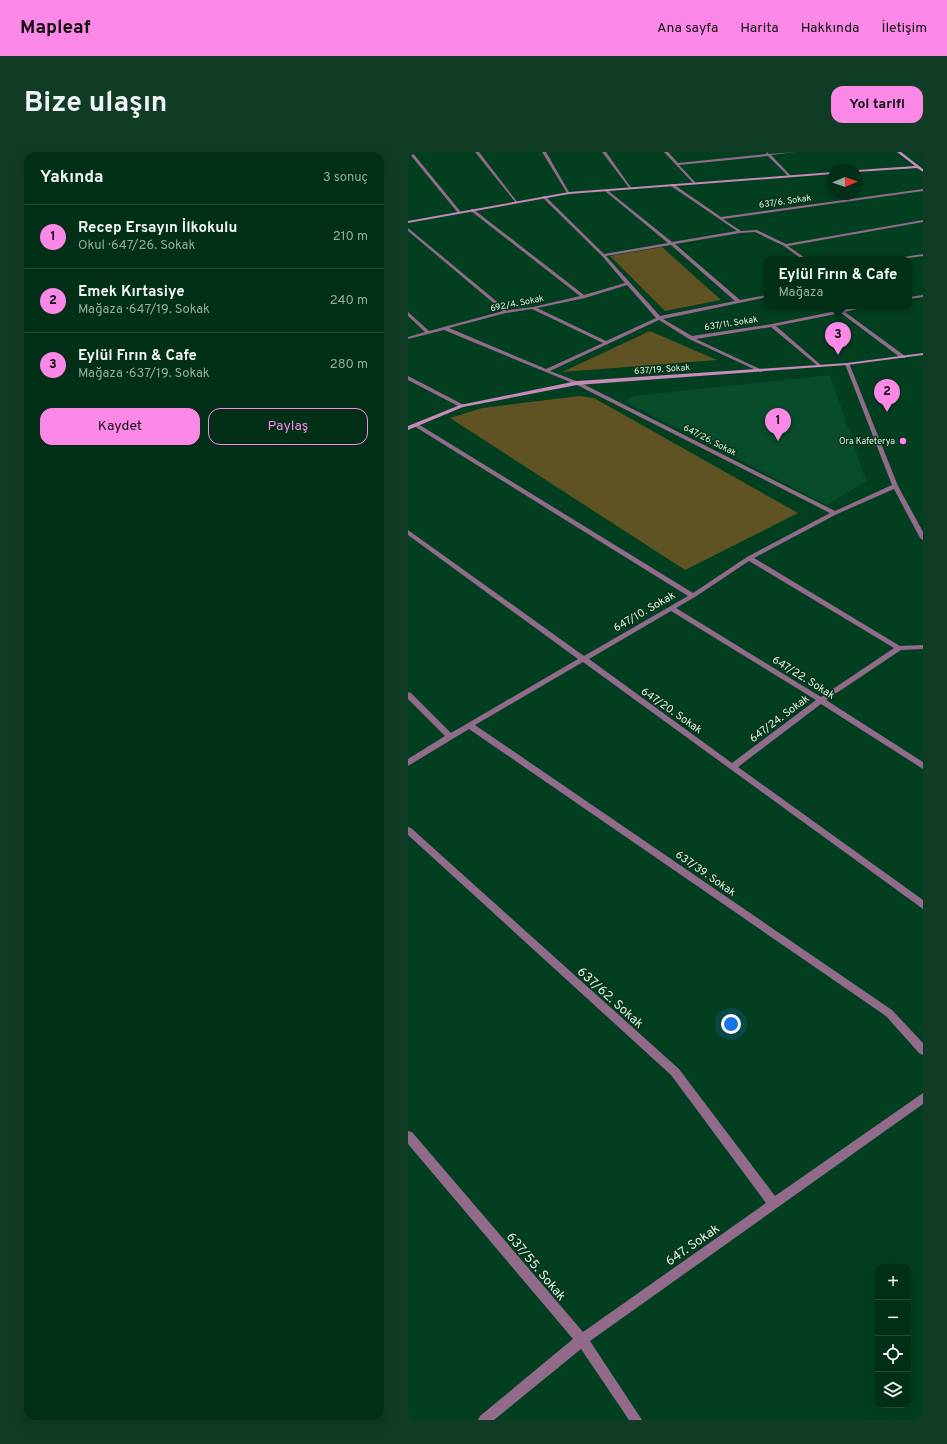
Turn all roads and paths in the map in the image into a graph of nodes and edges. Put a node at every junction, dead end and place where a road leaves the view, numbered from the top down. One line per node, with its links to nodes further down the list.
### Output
1 (410, 152): 24 (street)
2 (477, 152): 22 (street)
3 (544, 152): 20 (street)
4 (604, 152): 17 (street)
5 (666, 152): 9 (street)
6 (794, 152): 8 (street)
7 (899, 152): 10 (street)
8 (767, 153): 9 (street); 14 (street)
9 (677, 164): 15 (street)
10 (916, 167): 11 (street); 12 (street)
11 (863, 171)
12 (923, 171)
13 (827, 173): 14 (street)
14 (789, 176): 15 (street)
15 (694, 183): 16 (street)
16 (672, 185): 17 (street); 25 (street)
17 (631, 188): 18 (street)
18 (606, 190): 20 (street); 30 (street)
19 (923, 190): 25 (street, 637/6. Sokak)
20 (569, 193): 21 (street)
21 (544, 197): 22 (street); 32 (street)
22 (517, 202): 23 (street)
23 (472, 210): 24 (street); 38 (street)
24 (459, 212): 26 (street)
25 (720, 218): 29 (street)
26 (408, 222)
27 (923, 222): 31 (street)
28 (408, 229): 45 (street)
29 (740, 232): 30 (street); 31 (street)
30 (672, 244): 32 (street); 41 (street)
31 (785, 245): 34 (street)
32 (602, 255): 36 (street)
33 (923, 255): 35 (street)
34 (802, 257)
35 (908, 257)
36 (628, 283): 38 (street, 692/4. Sokak); 47 (street)
37 (923, 296): 40 (street)
38 (583, 297): 42 (street, 692/4. Sokak)
39 (764, 297): 41 (street)
40 (912, 298)
41 (739, 302): 47 (street)
42 (533, 308): 45 (street, 692/4. Sokak); 53 (street)
43 (852, 309): 44 (street, 637/11. Sokak)
44 (841, 311): 48 (street, 637/11. Sokak); 55 (street)
45 (506, 312): 49 (street, 692/4. Sokak)
46 (408, 313): 50 (street)
47 (659, 318): 52 (street); 53 (street)
48 (772, 324): 52 (street, 637/11. Sokak); 57 (street)
49 (444, 328): 50 (street, 692/4. Sokak); 58 (street, 647/26. Sokak)
50 (428, 332): 51 (street, 692/4. Sokak)
51 (408, 338)
52 (691, 338): 59 (street)
53 (607, 343): 58 (street)
54 (923, 354): 55 (street, 637/19. Sokak)
55 (903, 357): 56 (street, 637/19. Sokak)
56 (847, 364): 57 (street, 637/19. Sokak); 65 (street)
57 (820, 366): 59 (street, 637/19. Sokak)
58 (546, 371): 61 (street, 647/26. Sokak)
59 (760, 371): 61 (street, 637/19. Sokak)
60 (408, 378): 62 (street)
61 (577, 383): 62 (street, 637/19. Sokak); 66 (street, 647/26. Sokak)
62 (462, 406): 63 (street, 637/19. Sokak)
63 (416, 425): 64 (street, 637/19. Sokak); 70 (street)
64 (408, 428)
65 (895, 486): 66 (street, 647/10. Sokak); 68 (street)
66 (835, 513): 69 (street, 647/10. Sokak)
67 (408, 532): 74 (street, 647/20. Sokak)
68 (923, 538)
69 (749, 558): 70 (street, 647/10. Sokak); 73 (street)
70 (693, 596): 71 (street, 647/10. Sokak)
71 (671, 608): 74 (street, 647/10. Sokak); 76 (street, 647/22. Sokak)
72 (923, 647): 73 (street)
73 (900, 648): 76 (street, 647/24. Sokak)
74 (582, 660): 77 (street, 647/10. Sokak); 81 (street, 647/20. Sokak)
75 (408, 694): 78 (street)
76 (821, 700): 80 (street, 647/22. Sokak); 81 (street, 647/24. Sokak)
77 (469, 725): 78 (street, 647/10. Sokak); 84 (street, 637/39. Sokak)
78 (450, 736): 79 (street, 647/10. Sokak)
79 (408, 763)
80 (923, 766)
81 (732, 767): 83 (street, 647/20. Sokak)
82 (408, 830): 87 (street, 637/62. Sokak)
83 (923, 905)
84 (923, 1050)
85 (923, 1098): 87 (street, 647. Sokak)
86 (408, 1136): 88 (street, 637/55. Sokak)
87 (773, 1203): 88 (street, 647. Sokak)
88 (582, 1340): 89 (street, 647. Sokak); 90 (street, 637/55. Sokak)
89 (484, 1420)
90 (636, 1420)

